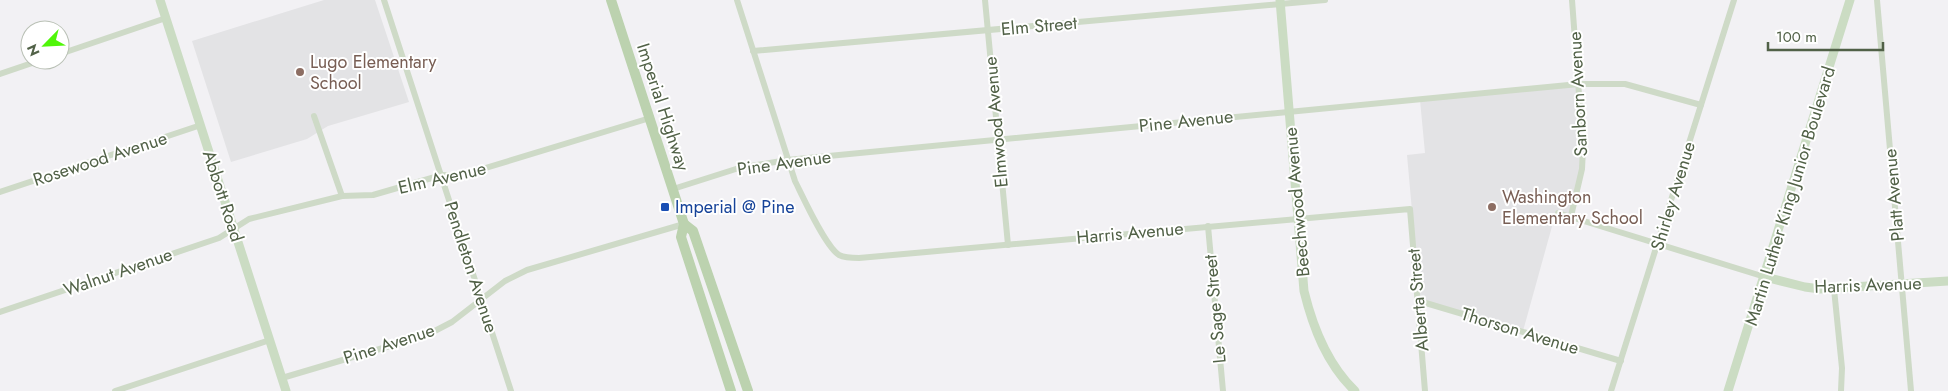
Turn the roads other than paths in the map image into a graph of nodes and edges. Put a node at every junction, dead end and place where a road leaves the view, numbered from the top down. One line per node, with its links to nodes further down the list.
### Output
1 (160, 0): 12 (street, Abbott Road)
2 (384, 0): 26 (street, Pendleton Avenue)
3 (610, 0): 22 (main road, Imperial Highway)
4 (737, 0): 15 (street)
5 (985, 0): 13 (street, Elmwood Avenue)
6 (1325, 0): 11 (street, Elm Street)
7 (1572, 0): 18 (street, Sanborn Avenue)
8 (1734, 0): 19 (street, Shirley Avenue)
9 (1850, 0): 39 (street, Martin Luther King Junior Boulevard)
10 (1877, 0): 41 (street, Platt Avenue)
11 (1280, 2): 13 (street, Elm Street); 20 (street, Beechwood Avenue)
12 (166, 18): 14 (street); 23 (street, Abbott Road)
13 (988, 31): 15 (street, Elm Street); 24 (street, Elmwood Avenue)
14 (70, 51)
15 (754, 51): 25 (street)
16 (20, 67): 17 (street)
17 (0, 74)
18 (1579, 84): 19 (street, Pine Avenue); 20 (street, Pine Avenue); 32 (street, Sanborn Avenue)
19 (1701, 105): 37 (street, Shirley Avenue)
20 (1289, 110): 24 (street, Pine Avenue); 33 (street, Beechwood Avenue)
21 (314, 116): 29 (street)
22 (650, 118): 26 (street, Elm Avenue); 27 (main road, Imperial Highway)
23 (201, 125): 28 (street, Rosewood Avenue); 36 (street, Abbott Road)
24 (998, 140): 25 (street, Pine Avenue); 38 (street, Elmwood Avenue)
25 (787, 160): 27 (street, Pine Avenue); 38 (street, Harris Avenue)
26 (442, 175): 29 (street, Elm Avenue); 43 (street, Pendleton Avenue)
27 (673, 189): 34 (main road, Imperial Highway)
28 (0, 192)
29 (342, 196): 36 (street, Elm Avenue)
30 (1410, 209): 33 (street, Harris Avenue); 44 (street, Alberta Street)
31 (1558, 213): 32 (street, Harris Avenue)
32 (1570, 216): 37 (street, Harris Avenue)
33 (1298, 218): 35 (street, Harris Avenue); 55 (street, Beechwood Avenue)
34 (684, 224): 43 (street, Pine Avenue); 52 (main road, Imperial Highway); 53 (main road, Imperial Highway)
35 (1208, 226): 38 (street, Harris Avenue); 54 (street, Le Sage Street)
36 (234, 229): 45 (street, Walnut Avenue); 46 (street, Abbott Road)
37 (1658, 244): 39 (street, Harris Avenue); 47 (street, Shirley Avenue)
38 (1008, 245)
39 (1765, 277): 42 (street, Harris Avenue); 58 (street, Martin Luther King Junior Boulevard)
40 (1948, 281): 41 (street, Harris Avenue)
41 (1901, 284): 42 (street, Harris Avenue); 60 (street, Platt Avenue)
42 (1834, 289): 59 (street)
43 (482, 300): 48 (street, Pine Avenue); 51 (street, Pendleton Avenue)
44 (1419, 301): 47 (street, Thorson Avenue); 56 (street, Alberta Street)
45 (0, 312)
46 (270, 340): 48 (street, Abbott Road); 49 (street)
47 (1621, 361): 57 (street, Shirley Avenue)
48 (282, 378): 50 (street, Abbott Road)
49 (115, 391)
50 (286, 391)
51 (511, 391)
52 (731, 391)
53 (748, 391)
54 (1223, 391)
55 (1355, 391)
56 (1425, 391)
57 (1611, 391)
58 (1728, 391)
59 (1841, 391)
60 (1910, 391)

